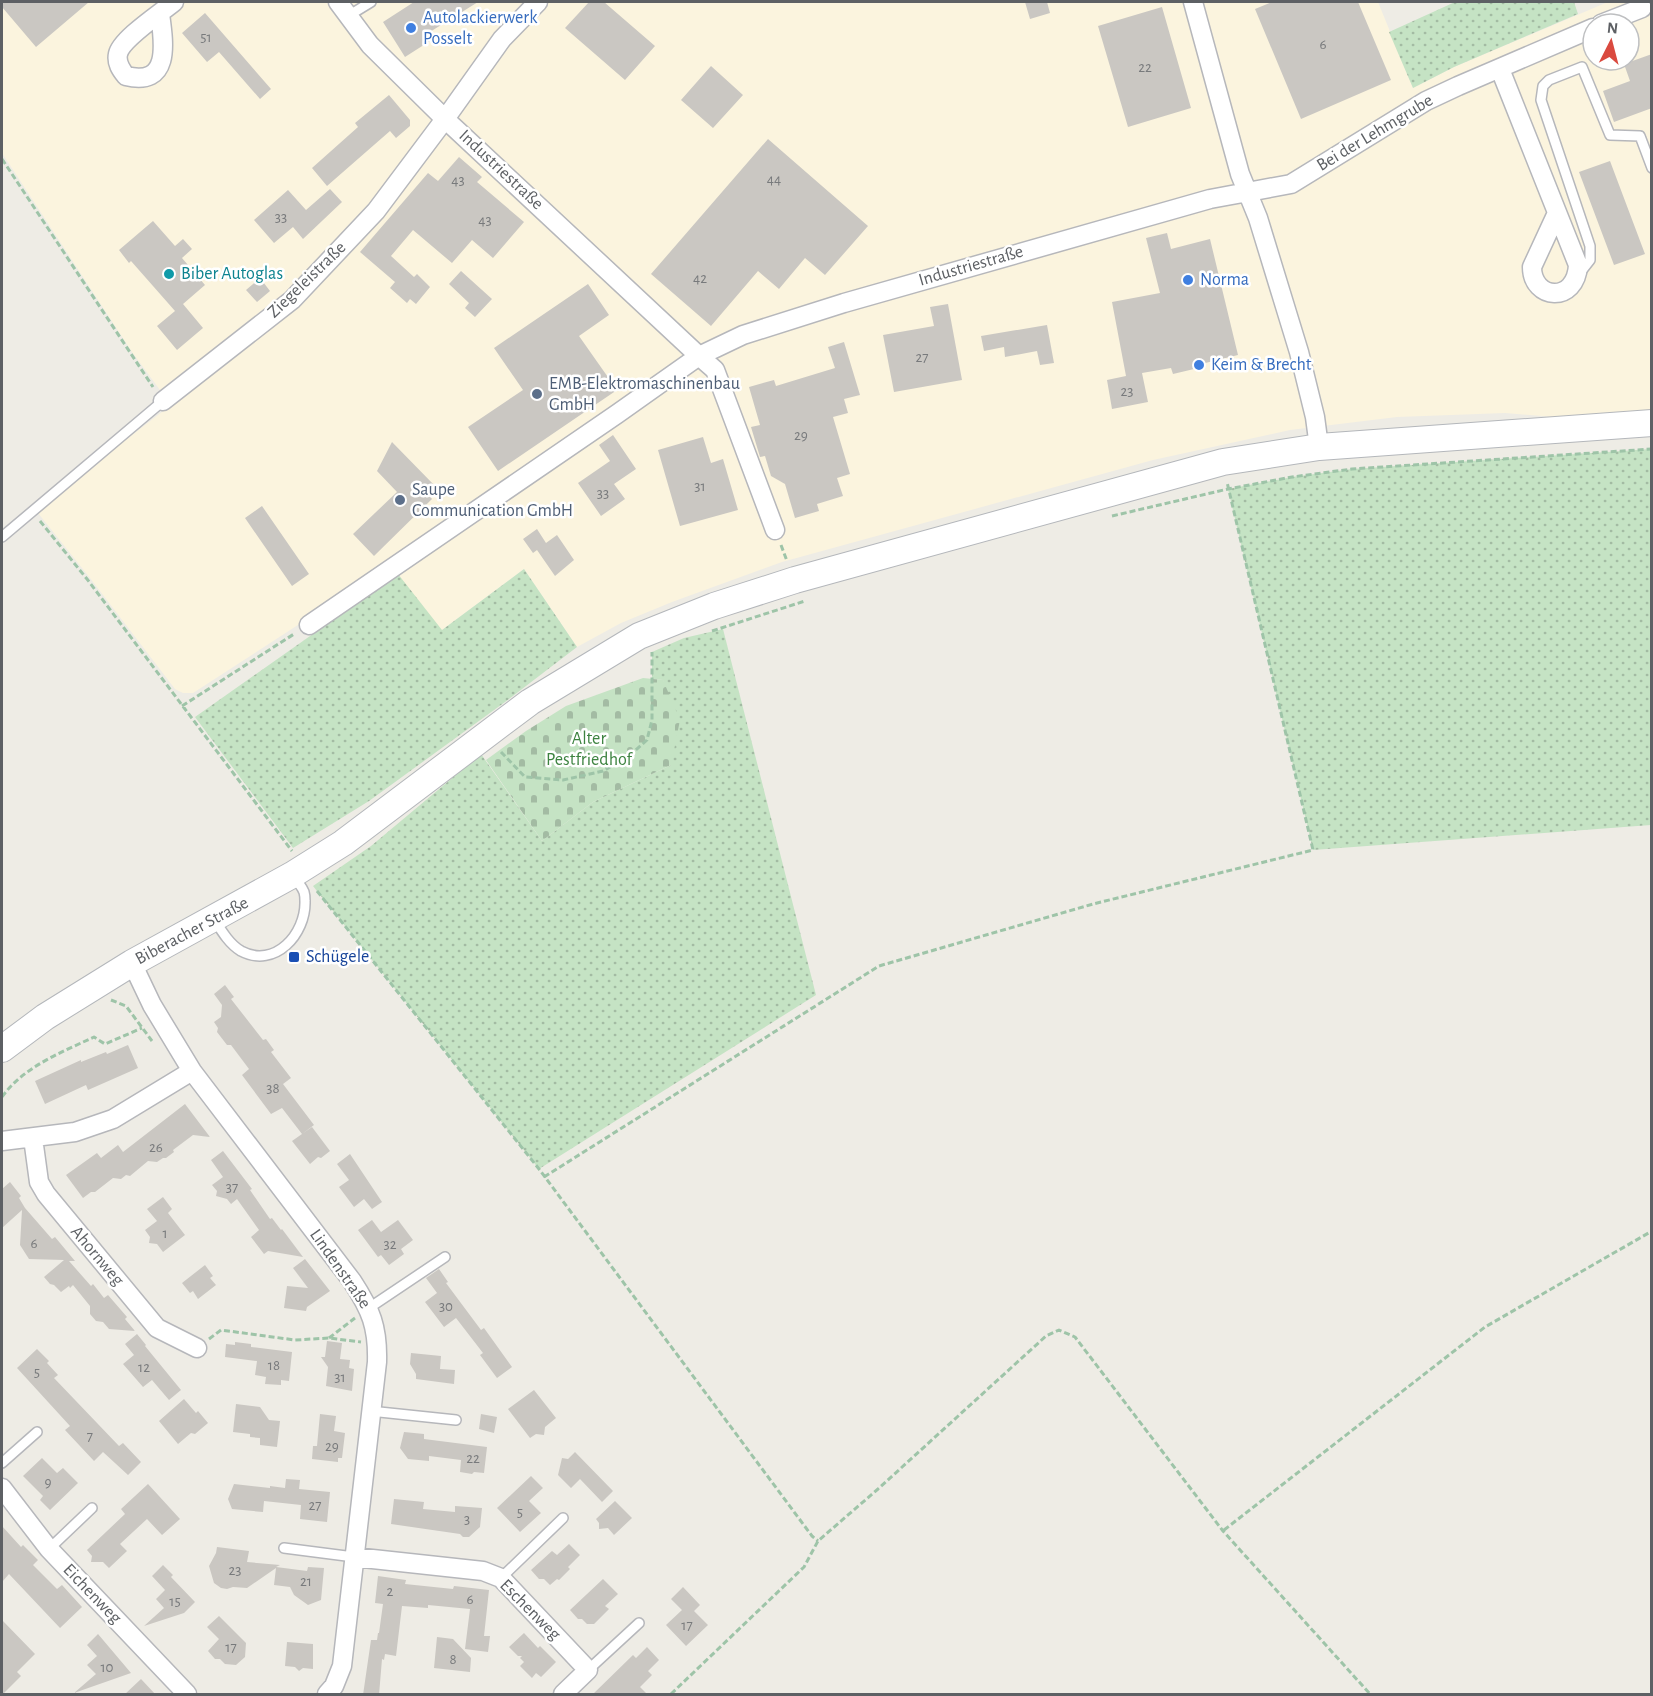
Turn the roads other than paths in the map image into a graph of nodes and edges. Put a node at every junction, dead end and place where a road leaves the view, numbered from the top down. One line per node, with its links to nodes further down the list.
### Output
1 (174, 2): 6 (street)
2 (371, 2): 5 (lane)
3 (538, 2): 9 (street, Ziegeleistraße)
4 (1193, 2): 11 (street)
5 (343, 9): 9 (street, Industriestraße)
6 (160, 14)
7 (1581, 33): 8 (street, Bei der Lehmgrube)
8 (1500, 69): 11 (street, Bei der Lehmgrube); 12 (street)
9 (445, 119): 14 (street, Industriestraße); 15 (street, Ziegeleistraße)
10 (1652, 168): 13 (lane)
11 (1248, 193): 14 (street, Industriestraße); 17 (street)
12 (1557, 213): 13 (street); 13 (street)
13 (1578, 276)
14 (699, 356): 18 (street, Industriestraße); 20 (street, Industriestraße)
15 (163, 401): 19 (lane, Ziegeleistraße)
16 (1652, 423): 17 (street, Biberacher Straße)
17 (1319, 447): 21 (street, Biberacher Straße)
18 (775, 530)
19 (2, 537)
20 (309, 625)
21 (301, 876): 22 (street, Biberacher Straße); 22 (lane)
22 (214, 919): 23 (street, Biberacher Straße)
23 (132, 963): 24 (street, Biberacher Straße); 25 (street, Lindenstraße)
24 (2, 1048)
25 (192, 1071): 26 (street); 29 (street, Lindenstraße)
26 (33, 1138): 27 (street); 30 (street, Ahornweg)
27 (2, 1141)
28 (445, 1257): 29 (lane)
29 (369, 1308): 31 (street, Lindenstraße)
30 (197, 1348)
31 (370, 1411): 32 (lane); 40 (street, Lindenstraße)
32 (456, 1420)
33 (36, 1432): 34 (lane)
34 (2, 1464)
35 (2, 1488): 39 (street, Eichenweg)
36 (92, 1508): 39 (lane)
37 (563, 1518): 41 (lane)
38 (284, 1548): 40 (lane)
39 (49, 1549): 44 (street, Eichenweg)
40 (354, 1557): 41 (street, Eschenweg); 45 (street, Lindenstraße)
41 (501, 1578): 43 (street, Eschenweg)
42 (639, 1623): 43 (lane)
43 (588, 1670): 46 (street)
44 (188, 1695)
45 (327, 1695)
46 (563, 1695)

